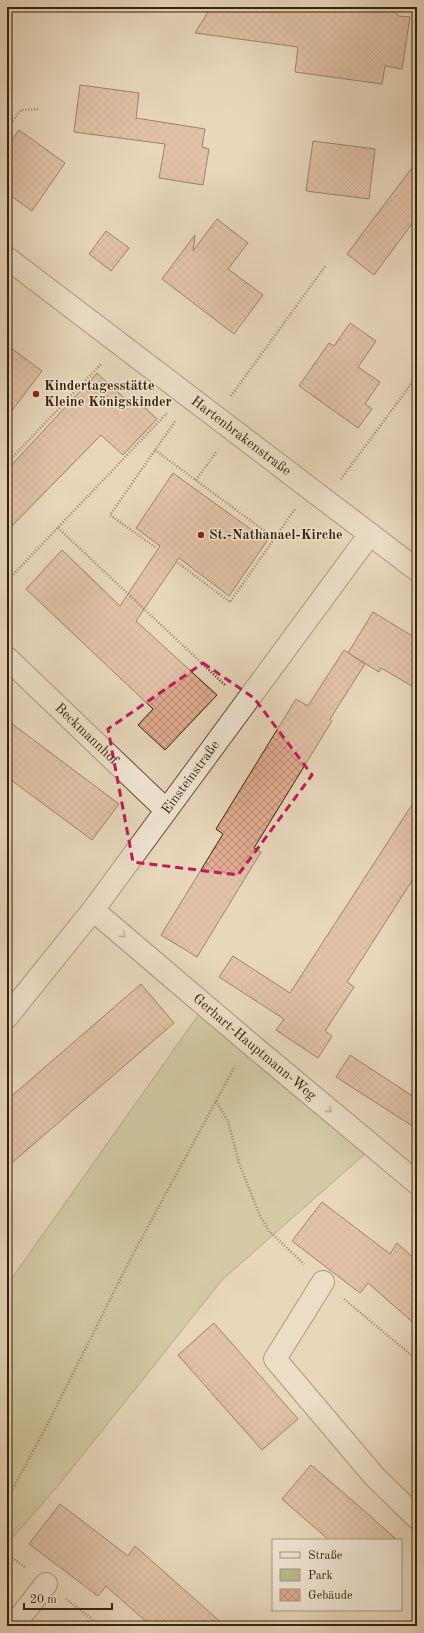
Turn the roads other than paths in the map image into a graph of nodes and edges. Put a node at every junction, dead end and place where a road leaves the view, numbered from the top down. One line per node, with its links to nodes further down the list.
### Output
1 (7, 258): 2 (street, Hartenbrakenstraße)
2 (370, 534): 3 (street, Hartenbrakenstraße); 5 (street, Einsteinstraße)
3 (417, 570)
4 (7, 658): 5 (street, Beckmannhof)
5 (166, 810): 6 (street, Einsteinstraße)
6 (93, 910): 7 (street, Einsteinstraße); 8 (street, Gerhart-Hauptmann-Weg, one-way to 8)
7 (7, 1017)
8 (417, 1183)
9 (323, 1282): 10 (street)
10 (417, 1518)
11 (46, 1584): 12 (street)
12 (13, 1626)

